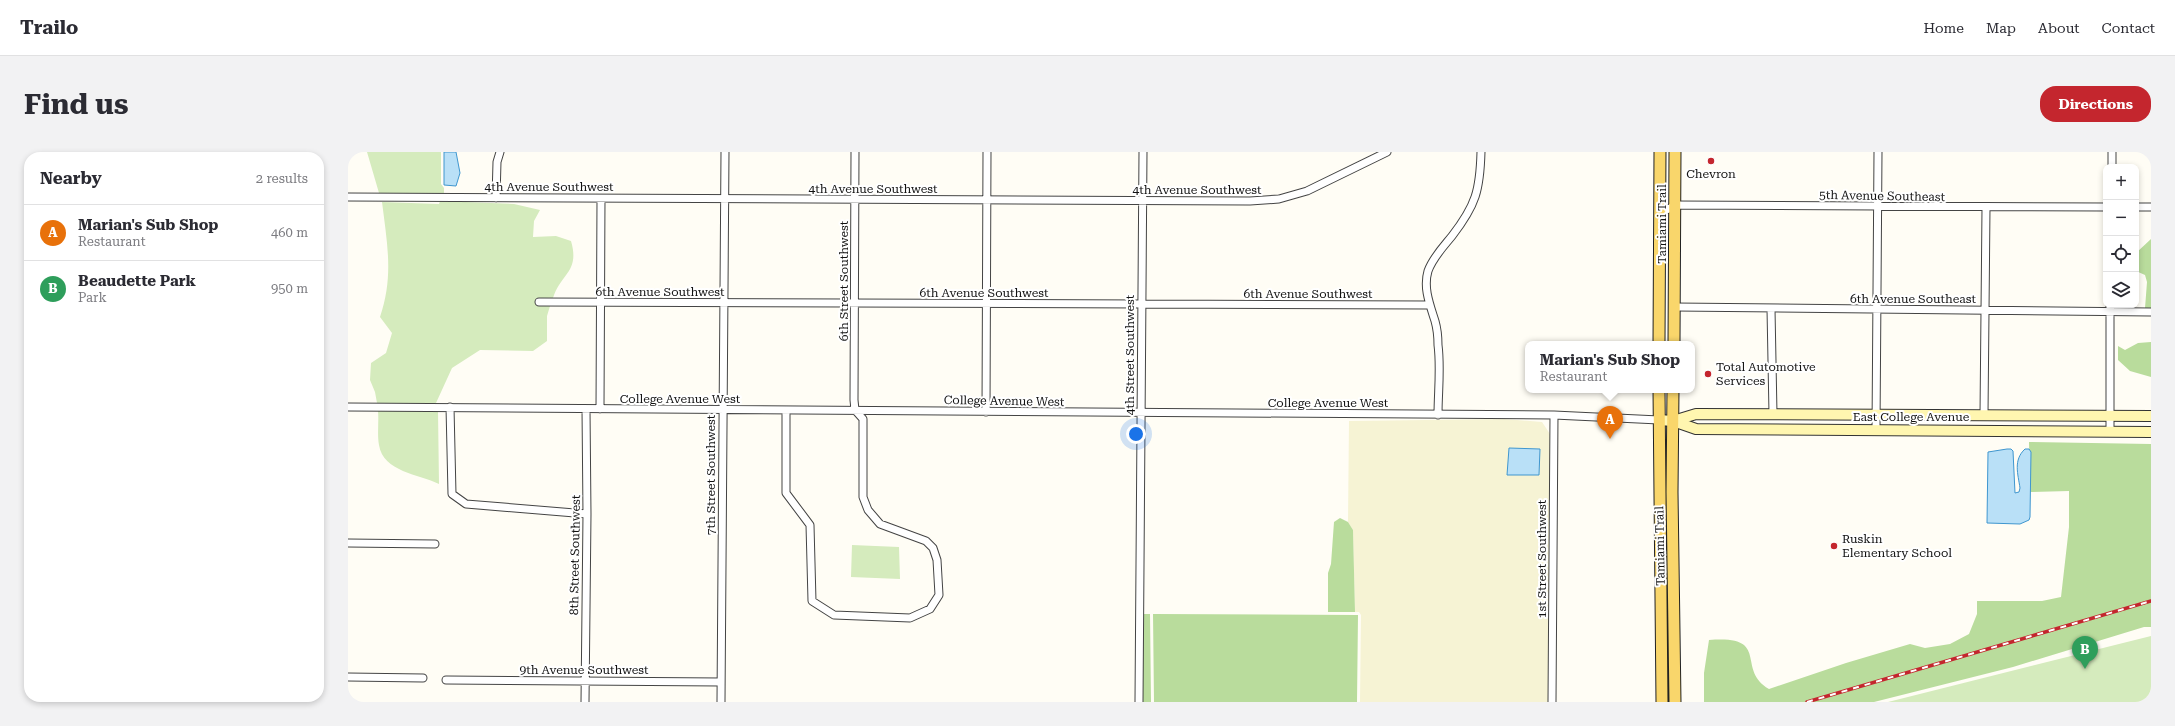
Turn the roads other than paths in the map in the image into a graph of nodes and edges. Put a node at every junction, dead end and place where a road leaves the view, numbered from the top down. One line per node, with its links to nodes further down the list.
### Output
1 (500, 152): 15 (street)
2 (725, 152): 16 (street, 7th Street Southwest)
3 (856, 152): 18 (street, 6th Street Southwest)
4 (987, 152): 19 (street)
5 (1143, 152): 20 (street, 4th Street Southwest)
6 (1387, 152): 12 (street, 4th Avenue Southwest)
7 (1481, 152): 35 (street)
8 (1660, 152): 27 (main road, Tamiami Trail)
9 (1675, 152): 21 (main road, Tamiami Trail)
10 (1878, 152): 22 (street)
11 (2112, 152): 13 (street)
12 (1379, 154): 20 (street, 4th Avenue Southwest)
13 (2112, 164)
14 (348, 197): 15 (street, 4th Avenue Southwest)
15 (496, 198): 17 (street, 4th Avenue Southwest)
16 (724, 198): 17 (street, 4th Avenue Southwest); 18 (street, 4th Avenue Southwest); 31 (street, 7th Street Southwest)
17 (601, 199): 30 (street)
18 (855, 200): 19 (street, 4th Avenue Southwest); 32 (street, 6th Street Southwest)
19 (987, 200): 20 (street, 4th Avenue Southwest); 33 (street)
20 (1142, 201): 34 (street, 4th Street Southwest)
21 (1675, 205): 22 (street, 5th Avenue Southeast); 27 (street); 36 (main road, Tamiami Trail)
22 (1877, 207): 26 (street, 5th Avenue Southeast); 39 (street)
23 (2103, 207): 26 (street, 5th Avenue Southeast)
24 (2139, 207): 25 (street)
25 (2151, 207)
26 (1986, 208): 40 (street)
27 (1660, 214): 28 (main road, Tamiami Trail)
28 (1660, 291): 36 (main road); 42 (main road, Tamiami Trail)
29 (540, 302): 30 (street, 6th Avenue Southwest)
30 (601, 302): 31 (street, 6th Avenue Southwest); 49 (street)
31 (724, 303): 32 (street, 6th Avenue Southwest); 50 (street, 7th Street Southwest)
32 (855, 304): 33 (street, 6th Avenue Southwest); 52 (street, 6th Street Southwest)
33 (986, 304): 34 (street, 6th Avenue Southwest); 53 (street)
34 (1142, 304): 35 (street, 6th Avenue Southwest); 54 (street, 4th Street Southwest)
35 (1429, 306): 56 (street)
36 (1675, 308): 38 (street, 6th Avenue Southeast); 43 (main road, Tamiami Trail)
37 (2110, 308): 40 (street, 6th Avenue Southeast); 41 (street, 6th Avenue Southeast); 59 (street)
38 (1771, 309): 39 (street, 6th Avenue Southeast); 55 (street)
39 (1877, 310): 40 (street, 6th Avenue Southeast); 57 (street)
40 (1984, 310): 58 (street)
41 (2151, 312)
42 (1659, 341)
43 (1674, 341)
44 (1659, 393): 62 (main road, Tamiami Trail)
45 (1673, 393): 63 (main road, Tamiami Trail)
46 (348, 407): 47 (street, College Avenue West)
47 (450, 407): 48 (street, College Avenue West); 67 (street)
48 (586, 409): 49 (street, College Avenue West); 67 (street, 8th Street Southwest)
49 (600, 409): 50 (street, College Avenue West)
50 (723, 410): 51 (street, College Avenue West); 74 (street, 7th Street Southwest)
51 (786, 410): 52 (street, College Avenue West); 52 (street)
52 (855, 410): 53 (street, College Avenue West)
53 (986, 412): 54 (street, College Avenue West)
54 (1141, 413): 56 (street, College Avenue West); 77 (street, 4th Street Southwest)
55 (1773, 414): 57 (main road, East College Avenue); 63 (main road, East College Avenue)
56 (1438, 415): 60 (street, College Avenue West)
57 (1877, 415): 58 (main road, East College Avenue); 64 (street)
58 (1984, 415): 59 (main road, East College Avenue)
59 (2111, 415): 61 (main road, East College Avenue); 65 (street)
60 (1554, 416): 62 (street, College Avenue West); 78 (street, 1st Street Southwest)
61 (2151, 416)
62 (1659, 420): 63 (main road, East College Avenue); 79 (main road, Tamiami Trail)
63 (1672, 421): 64 (main road, East College Avenue); 80 (main road, Tamiami Trail)
64 (1876, 430): 65 (main road, East College Avenue)
65 (2110, 432): 66 (main road, East College Avenue)
66 (2151, 432)
67 (587, 514): 73 (street, 8th Street Southwest)
68 (348, 543): 69 (street)
69 (434, 544)
70 (348, 677): 71 (street)
71 (423, 678)
72 (446, 680): 73 (street, 9th Avenue Southwest)
73 (585, 682): 74 (street, 9th Avenue Southwest); 75 (street, 8th Street Southwest)
74 (721, 682): 76 (street, 7th Street Southwest)
75 (585, 702)
76 (721, 702)
77 (1139, 702)
78 (1552, 702)
79 (1662, 702)
80 (1675, 702)

